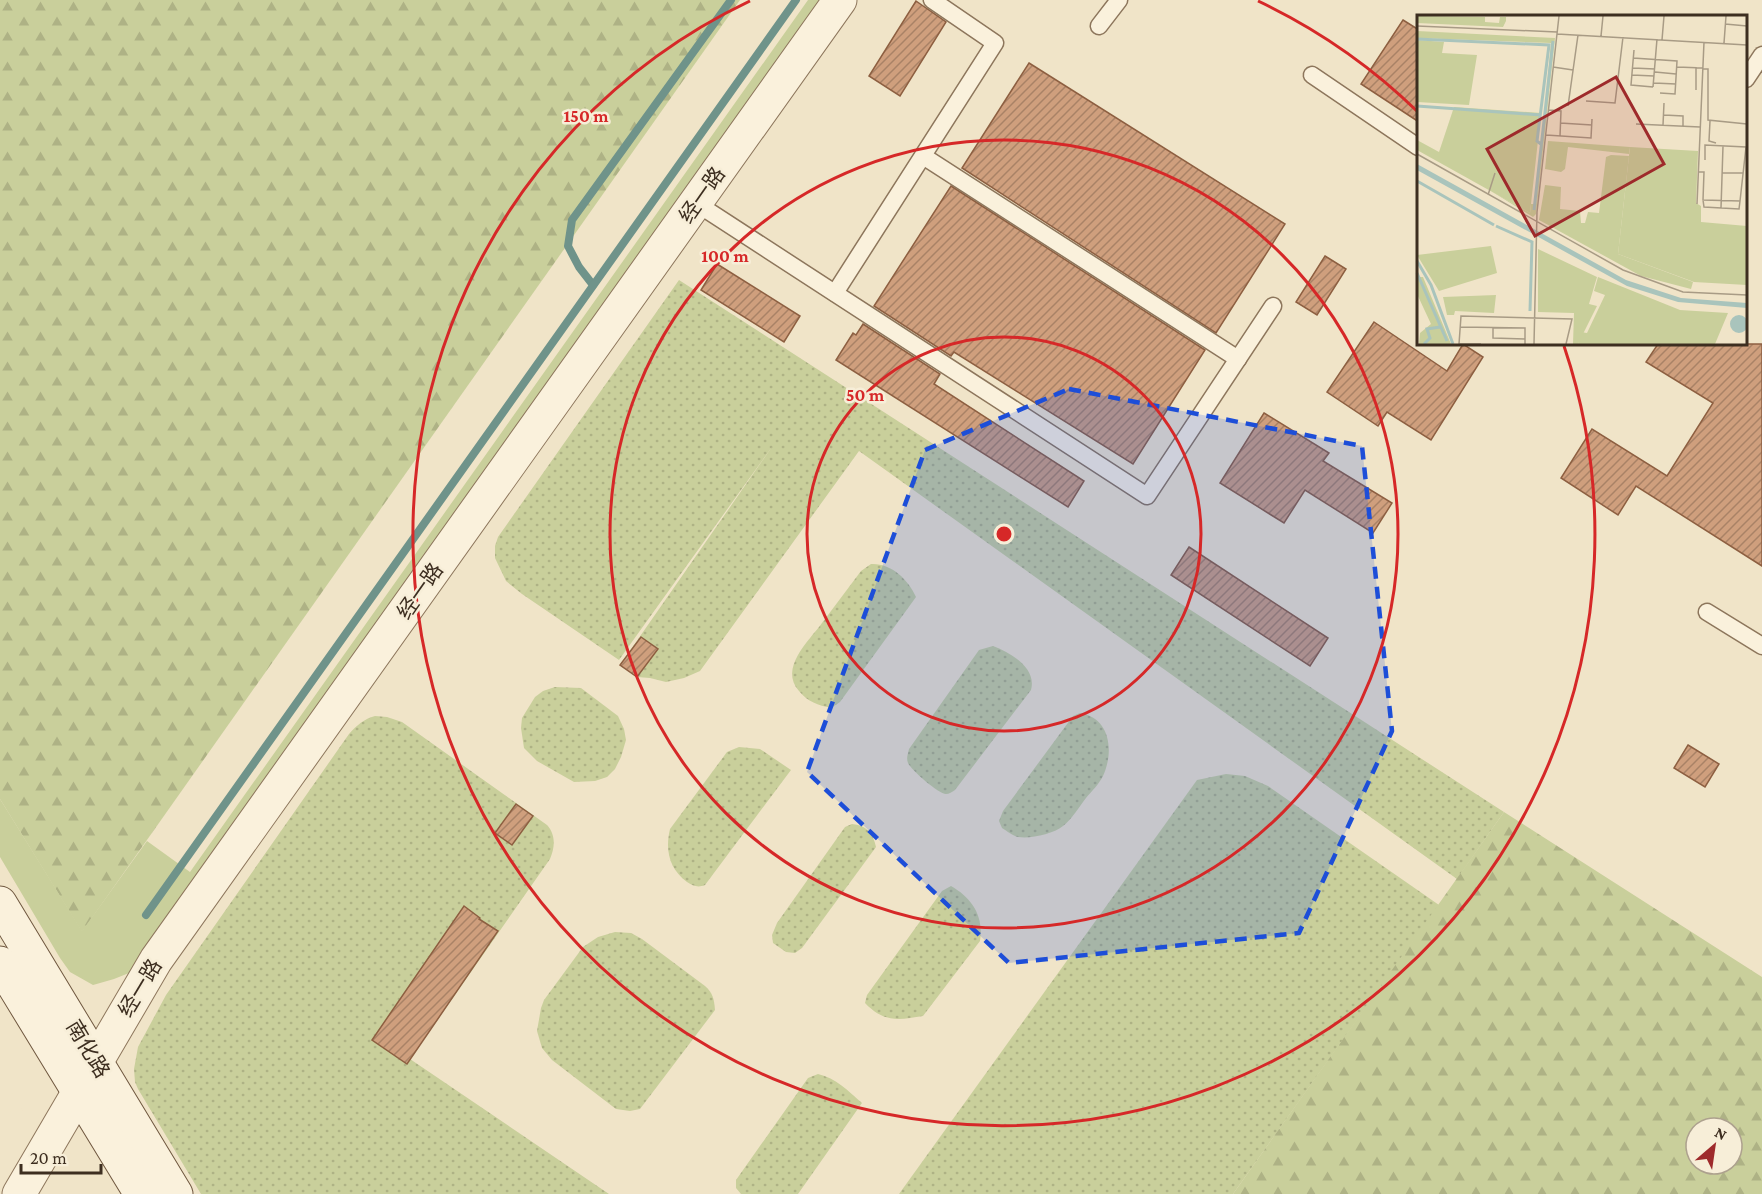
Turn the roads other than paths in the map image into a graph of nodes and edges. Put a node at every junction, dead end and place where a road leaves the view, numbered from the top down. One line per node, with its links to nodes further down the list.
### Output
1 (840, 0): 10 (street, 经一路)
2 (932, 0): 9 (lane)
3 (1119, 0): 4 (lane)
4 (1099, 26)
5 (1762, 55): 7 (lane)
6 (1312, 75): 8 (lane)
7 (1747, 78)
8 (1417, 146)
9 (922, 156): 11 (lane); 13 (lane)
10 (696, 203): 11 (lane); 18 (street, 经一路)
11 (835, 293): 13 (lane)
12 (1273, 306): 13 (lane)
13 (1239, 359)
14 (1707, 612): 15 (lane)
15 (1762, 646)
16 (0, 903): 18 (street, 南化路)
17 (0, 963): 19 (street, 南化路)
18 (96, 1062): 19 (street, 经一路); 22 (street, 南化路)
19 (79, 1092): 20 (street, 经一路); 21 (street, 南化路)
20 (19, 1194)
21 (141, 1194)
22 (176, 1194)

